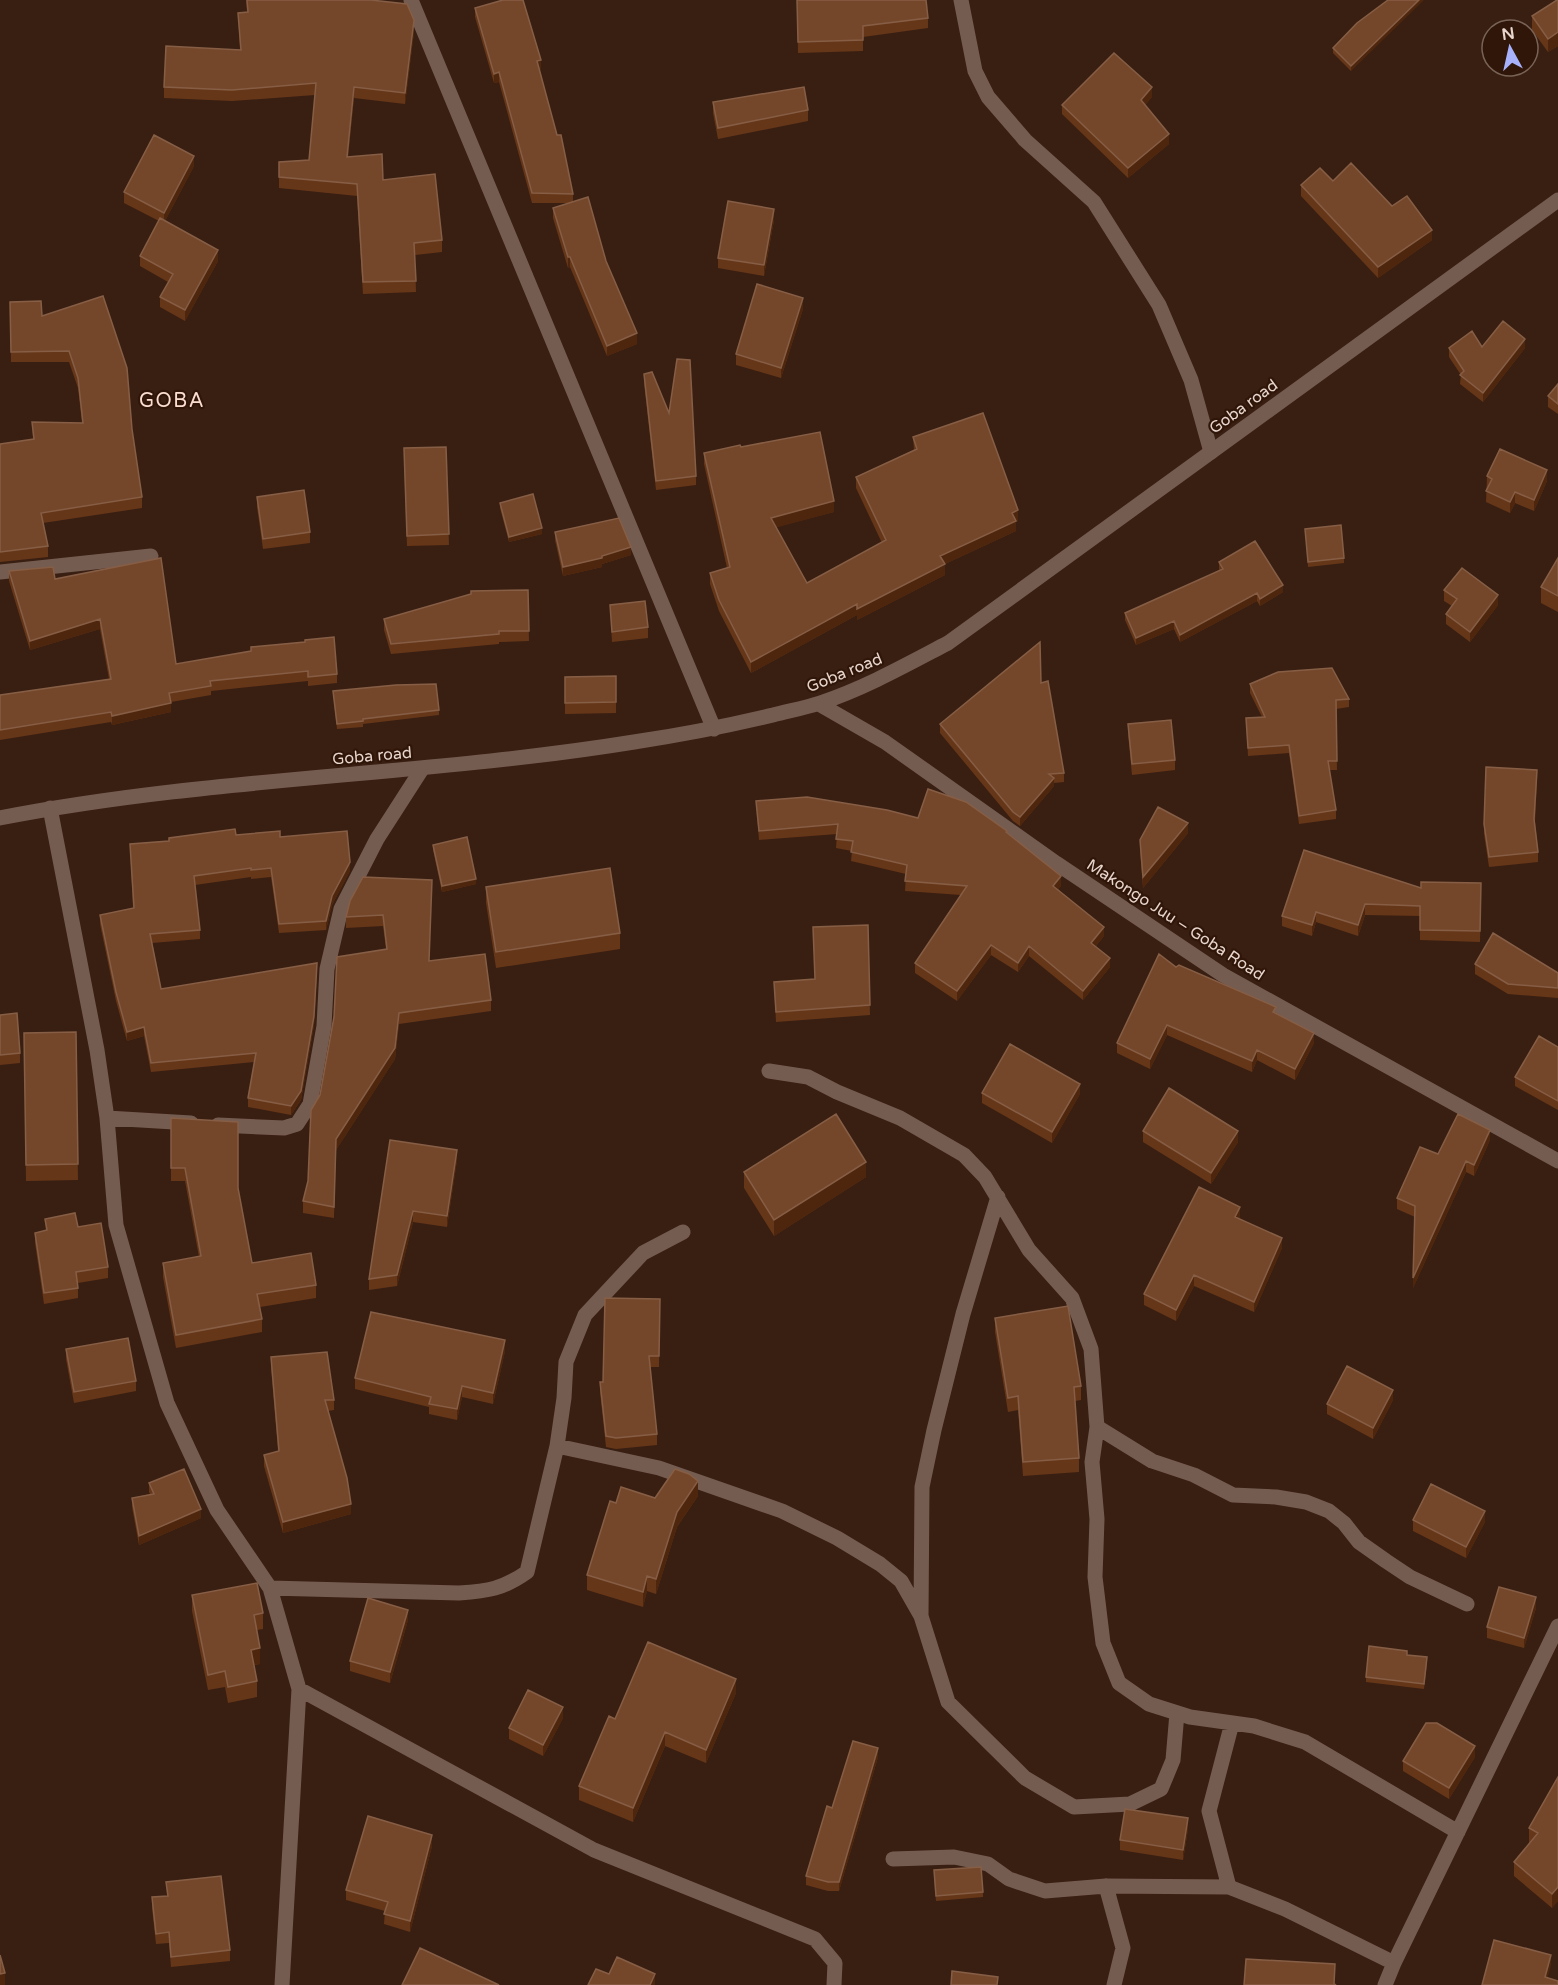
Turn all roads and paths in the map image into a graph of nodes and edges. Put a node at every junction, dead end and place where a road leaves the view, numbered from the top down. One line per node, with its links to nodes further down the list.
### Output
1 (411, 0): 8 (street)
2 (961, 0): 4 (street)
3 (1558, 200): 4 (street, Goba road)
4 (1211, 452): 7 (street, Goba road)
5 (151, 556): 6 (street)
6 (0, 572)
7 (819, 704): 8 (street, Goba road); 14 (street, Makongo Juu – Goba Road)
8 (714, 729): 9 (street, Goba road)
9 (422, 769): 10 (street, Goba road); 13 (street)
10 (50, 808): 11 (street, Goba road); 13 (street)
11 (0, 818)
12 (769, 1071): 15 (street)
13 (107, 1118): 19 (street)
14 (1558, 1161)
15 (998, 1197): 17 (street); 21 (street)
16 (683, 1232): 18 (street)
17 (1097, 1427): 20 (street); 24 (street)
18 (556, 1446): 19 (street); 21 (street)
19 (270, 1588): 23 (street)
20 (1467, 1604)
21 (921, 1616): 24 (street)
22 (1558, 1626): 26 (street)
23 (299, 1689): 31 (street); 32 (street)
24 (1177, 1713): 25 (street)
25 (1232, 1723): 26 (street); 29 (street)
26 (1458, 1832): 30 (street)
27 (892, 1859): 28 (street)
28 (1106, 1886): 29 (street); 33 (street)
29 (1229, 1887): 30 (street)
30 (1394, 1963): 34 (street)
31 (282, 1985)
32 (834, 1985)
33 (1114, 1985)
34 (1385, 1985)

